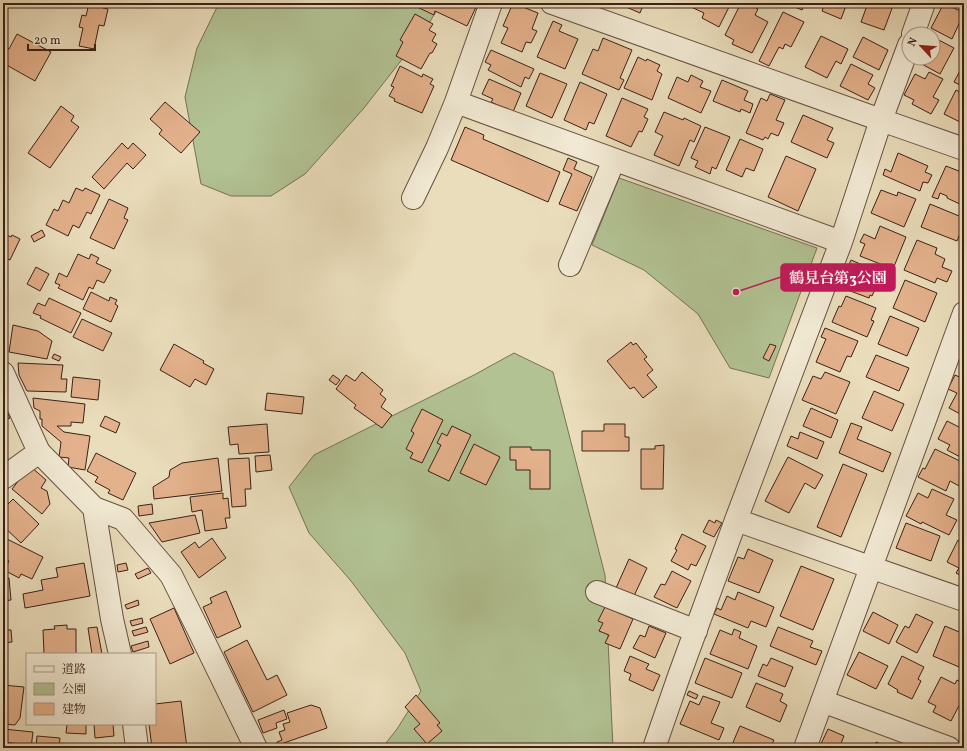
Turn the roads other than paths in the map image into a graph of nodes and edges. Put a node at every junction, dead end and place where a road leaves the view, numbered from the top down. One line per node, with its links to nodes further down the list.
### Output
1 (491, 3): 6 (street)
2 (552, 3): 7 (street)
3 (924, 3): 4 (street)
4 (916, 26)
5 (901, 66): 7 (street)
6 (456, 102): 9 (street); 10 (street)
7 (881, 120): 8 (street); 11 (street)
8 (964, 149)
9 (614, 160): 11 (street); 12 (street)
10 (413, 198)
11 (841, 242): 18 (street)
12 (570, 265)
13 (964, 313): 19 (street)
14 (3, 373): 15 (street)
15 (39, 452): 16 (street); 17 (street)
16 (3, 478)
17 (94, 508): 23 (street); 27 (street)
18 (736, 520): 19 (street); 22 (street)
19 (871, 568): 21 (street); 24 (street)
20 (597, 592): 22 (street)
21 (964, 600)
22 (696, 631): 28 (street)
23 (120, 653)
24 (822, 701): 29 (street); 30 (street)
25 (134, 725): 26 (street)
26 (137, 748)
27 (256, 748)
28 (654, 748)
29 (804, 748)
30 (949, 748)

